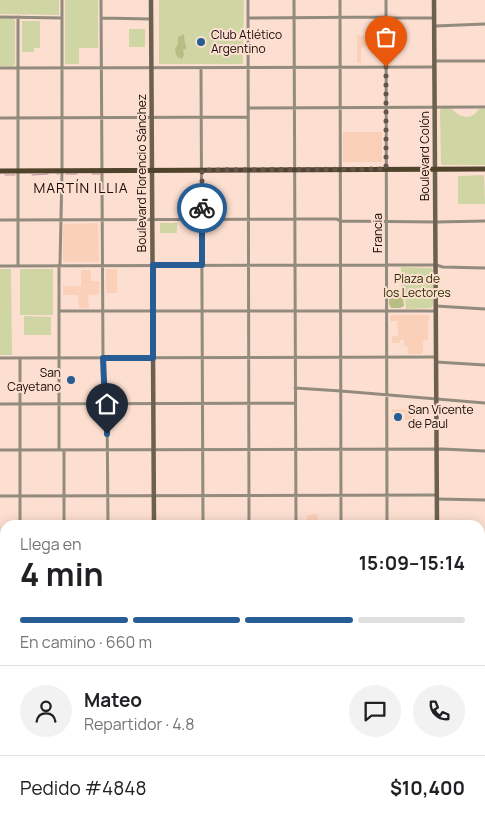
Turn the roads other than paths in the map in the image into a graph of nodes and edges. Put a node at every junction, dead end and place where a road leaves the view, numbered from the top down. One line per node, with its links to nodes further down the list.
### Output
1 (62, 0): 13 (street)
2 (101, 0): 14 (street)
3 (151, 0): 18 (main road, Boulevard Florencio Sánchez)
4 (248, 0): 15 (street)
5 (294, 0): 11 (street)
6 (340, 0): 12 (street)
7 (386, 0): 16 (street, Francia)
8 (434, 0): 17 (main road, Boulevard Colón)
9 (0, 16): 10 (street)
10 (18, 17): 13 (street); 28 (street)
11 (294, 17): 12 (street); 15 (street); 24 (street)
12 (340, 17): 16 (street); 25 (street)
13 (62, 18): 29 (street)
14 (101, 18): 18 (street); 30 (street)
15 (248, 18): 23 (street)
16 (386, 18): 17 (street); 26 (street, Francia)
17 (434, 18): 20 (main road, Boulevard Colón)
18 (152, 19): 31 (main road, Boulevard Florencio Sánchez)
19 (485, 24): 20 (street)
20 (434, 26): 22 (main road, Boulevard Colón)
21 (485, 61): 22 (street)
22 (434, 64): 26 (street); 33 (main road, Boulevard Colón)
23 (247, 67): 24 (street); 32 (street); 37 (street)
24 (294, 67): 25 (street); 34 (street)
25 (340, 67): 26 (street); 38 (street)
26 (386, 67): 35 (street, Francia)
27 (0, 68): 28 (street)
28 (18, 68): 29 (street); 42 (street)
29 (62, 68): 30 (street); 43 (street)
30 (101, 68): 31 (street); 44 (street)
31 (152, 68): 32 (street); 45 (main road, Boulevard Florencio Sánchez)
32 (201, 68): 39 (street)
33 (435, 106): 35 (street); 36 (street); 48 (main road, Boulevard Colón)
34 (294, 107): 37 (street); 38 (street); 52 (street)
35 (386, 107): 38 (street); 47 (street, Francia)
36 (485, 107)
37 (248, 108): 40 (street)
38 (340, 108): 46 (street)
39 (201, 117): 40 (street); 45 (street); 50 (street)
40 (248, 117): 51 (street)
41 (0, 118): 42 (street)
42 (18, 118): 43 (street); 54 (street)
43 (62, 118): 44 (street); 55 (street)
44 (101, 118): 45 (street); 56 (street)
45 (152, 118): 57 (main road, Boulevard Florencio Sánchez)
46 (340, 169): 47 (main road); 52 (main road); 66 (street)
47 (386, 169): 48 (main road); 67 (street, Francia)
48 (436, 169): 49 (main road); 69 (main road, Boulevard Colón)
49 (485, 169)
50 (202, 170): 51 (main road); 57 (main road); 60 (street)
51 (248, 170): 52 (main road); 61 (street)
52 (294, 170): 62 (street)
53 (0, 171): 54 (main road)
54 (18, 171): 55 (main road); 64 (street)
55 (62, 171): 56 (main road); 58 (street)
56 (102, 171): 57 (main road); 59 (street)
57 (152, 171): 65 (main road, Boulevard Florencio Sánchez)
58 (61, 219): 59 (street); 64 (street); 71 (street)
59 (102, 219): 65 (street); 72 (street)
60 (202, 219): 61 (street); 65 (street); 74 (street)
61 (248, 219): 62 (street); 75 (street)
62 (294, 219): 66 (street); 76 (street)
63 (0, 220): 64 (street)
64 (18, 220): 70 (street)
65 (153, 220): 73 (main road, Boulevard Florencio Sánchez)
66 (340, 221): 67 (street); 77 (street)
67 (386, 221): 69 (street); 78 (street, Francia)
68 (485, 221): 69 (street)
69 (436, 222): 79 (main road, Boulevard Colón)
70 (18, 265): 71 (street); 80 (street)
71 (60, 265): 72 (street); 84 (street)
72 (102, 265): 73 (street); 85 (street)
73 (153, 265): 74 (street); 86 (main road, Boulevard Florencio Sánchez)
74 (202, 265): 75 (street); 87 (street)
75 (248, 265): 76 (street); 88 (street)
76 (295, 265): 77 (street); 89 (street)
77 (340, 265): 78 (street); 90 (street)
78 (386, 265): 79 (street); 91 (street, Francia)
79 (436, 265): 81 (street); 82 (main road, Boulevard Colón)
80 (0, 266)
81 (485, 268)
82 (436, 308): 83 (street); 91 (street); 102 (main road, Boulevard Colón)
83 (485, 309)
84 (59, 311): 85 (street); 98 (street)
85 (103, 311): 86 (street); 99 (street)
86 (153, 311): 87 (street); 100 (main road, Boulevard Florencio Sánchez)
87 (202, 311): 88 (street); 101 (street)
88 (248, 311): 89 (street); 92 (street)
89 (295, 311): 90 (street); 93 (street)
90 (340, 311): 91 (street); 94 (street)
91 (387, 311): 95 (street, Francia)
92 (249, 357): 93 (street); 101 (street); 110 (street)
93 (295, 357): 94 (street); 104 (street)
94 (340, 357): 95 (street); 105 (street)
95 (387, 357): 102 (street); 106 (street, Francia)
96 (0, 358): 97 (street)
97 (20, 358): 98 (street); 114 (street)
98 (58, 358): 99 (street); 115 (street)
99 (103, 358): 100 (street); 108 (street)
100 (153, 358): 101 (street); 116 (main road, Boulevard Florencio Sánchez)
101 (203, 358): 109 (street)
102 (436, 360): 103 (street); 107 (main road)
103 (485, 365)
104 (295, 388): 105 (street); 111 (street)
105 (341, 391): 106 (street); 128 (street)
106 (387, 394): 107 (street); 121 (street, Francia)
107 (437, 399): 112 (street); 122 (main road)
108 (106, 403): 115 (street); 116 (street); 127 (street)
109 (203, 403): 110 (street); 116 (street); 118 (street)
110 (249, 403): 111 (street); 119 (street)
111 (295, 403): 120 (street)
112 (485, 403)
113 (0, 404): 114 (street)
114 (19, 404): 115 (street); 124 (street)
115 (58, 404): 125 (street)
116 (154, 404): 117 (main road, Boulevard Florencio Sánchez)
117 (154, 449): 118 (street); 127 (street); 138 (main road, Boulevard Florencio Sánchez)
118 (203, 449): 119 (street); 139 (street)
119 (249, 449): 120 (street); 130 (street)
120 (295, 449): 128 (street); 131 (street)
121 (387, 449): 122 (street); 128 (street); 133 (street, Francia)
122 (436, 449): 129 (street); 140 (main road)
123 (0, 450): 124 (street)
124 (19, 450): 125 (street); 135 (street)
125 (58, 450): 126 (street)
126 (64, 450): 127 (street); 136 (street)
127 (107, 450): 137 (street)
128 (341, 450): 132 (street)
129 (485, 451)
130 (249, 495): 131 (street); 139 (street); 147 (street)
131 (295, 495): 132 (street); 148 (street)
132 (341, 495): 133 (street); 149 (street)
133 (386, 495): 140 (street); 150 (street, Francia)
134 (0, 496): 135 (street)
135 (20, 496): 136 (street); 142 (street)
136 (64, 496): 137 (street); 143 (street)
137 (107, 496): 138 (street); 144 (street)
138 (154, 496): 139 (street); 145 (main road, Boulevard Florencio Sánchez)
139 (203, 496): 146 (street)
140 (436, 497): 141 (street); 151 (main road)
141 (485, 500)
142 (20, 520)
143 (64, 520)
144 (108, 520)
145 (154, 520)
146 (203, 520)
147 (249, 520)
148 (296, 520)
149 (341, 520)
150 (387, 520)
151 (436, 520)

